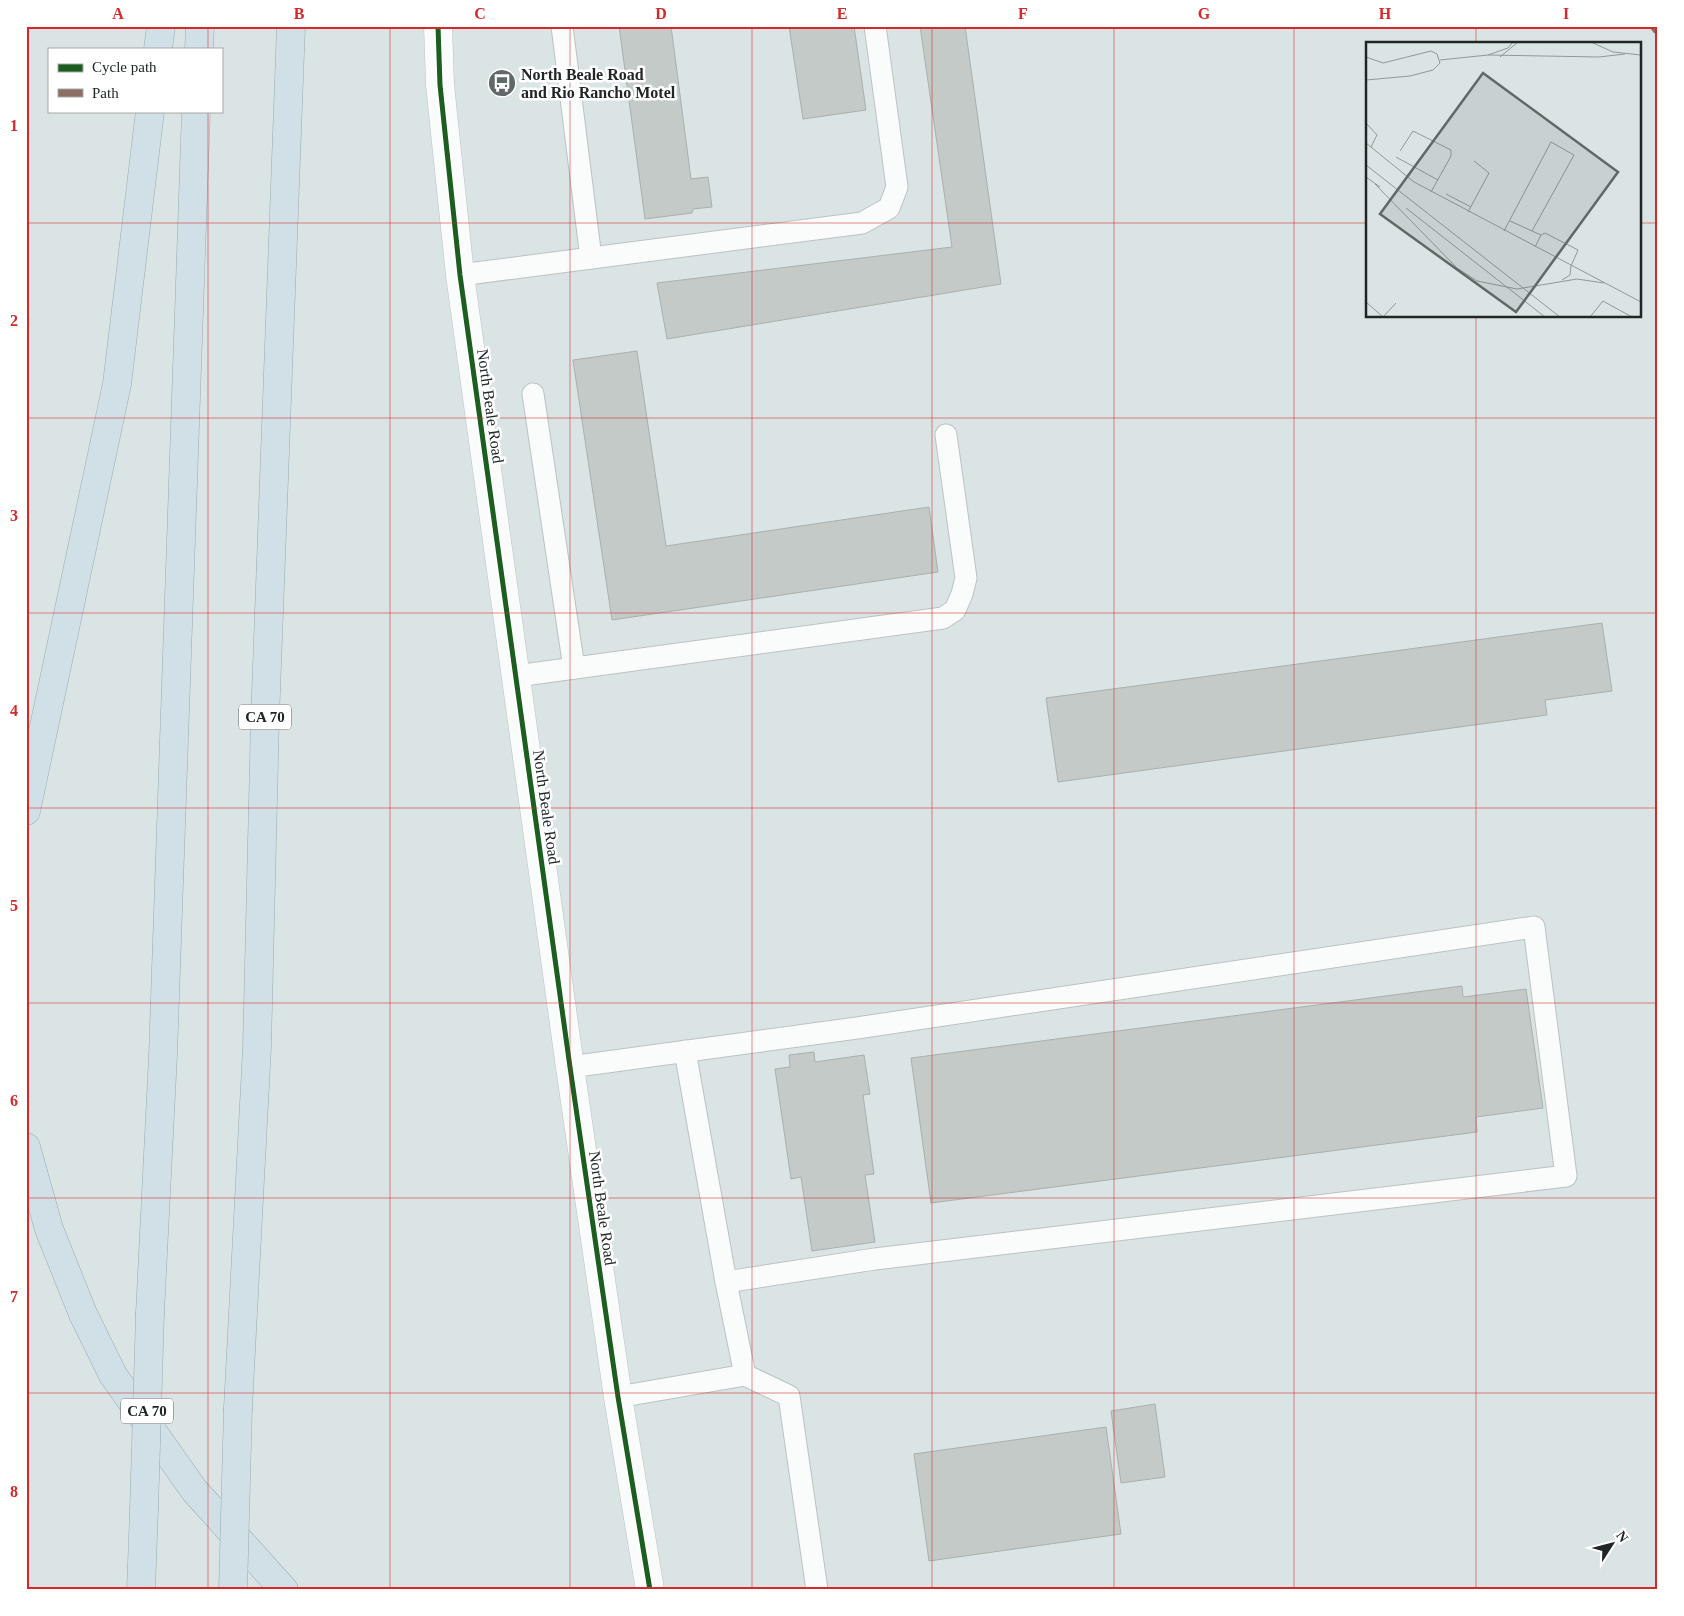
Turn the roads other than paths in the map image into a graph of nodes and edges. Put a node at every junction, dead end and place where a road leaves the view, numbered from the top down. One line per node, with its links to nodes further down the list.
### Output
1 (161, 26): 7 (highway)
2 (200, 26): 8 (highway)
3 (291, 26): 25 (highway, CA 70, bridge)
4 (438, 26): 12 (main road, North Beale Road)
5 (562, 26): 11 (lane)
6 (875, 26): 11 (lane)
7 (158, 48)
8 (199, 48)
9 (150, 112): 17 (highway)
10 (196, 112): 24 (highway, CA 70, bridge)
11 (592, 258): 12 (lane)
12 (460, 275): 16 (main road, North Beale Road)
13 (533, 394): 15 (lane)
14 (946, 435): 15 (lane)
15 (574, 668): 16 (lane)
16 (516, 676): 19 (main road, North Beale Road)
17 (26, 811)
18 (686, 1051): 19 (lane); 21 (lane); 21 (lane)
19 (570, 1067): 23 (main road, North Beale Road)
20 (26, 1148): 26 (highway)
21 (726, 1282): 22 (lane)
22 (744, 1375): 23 (lane); 28 (lane)
23 (618, 1397): 27 (main road, North Beale Road)
24 (141, 1590)
25 (233, 1590)
26 (284, 1590)
27 (650, 1590)
28 (817, 1590)

